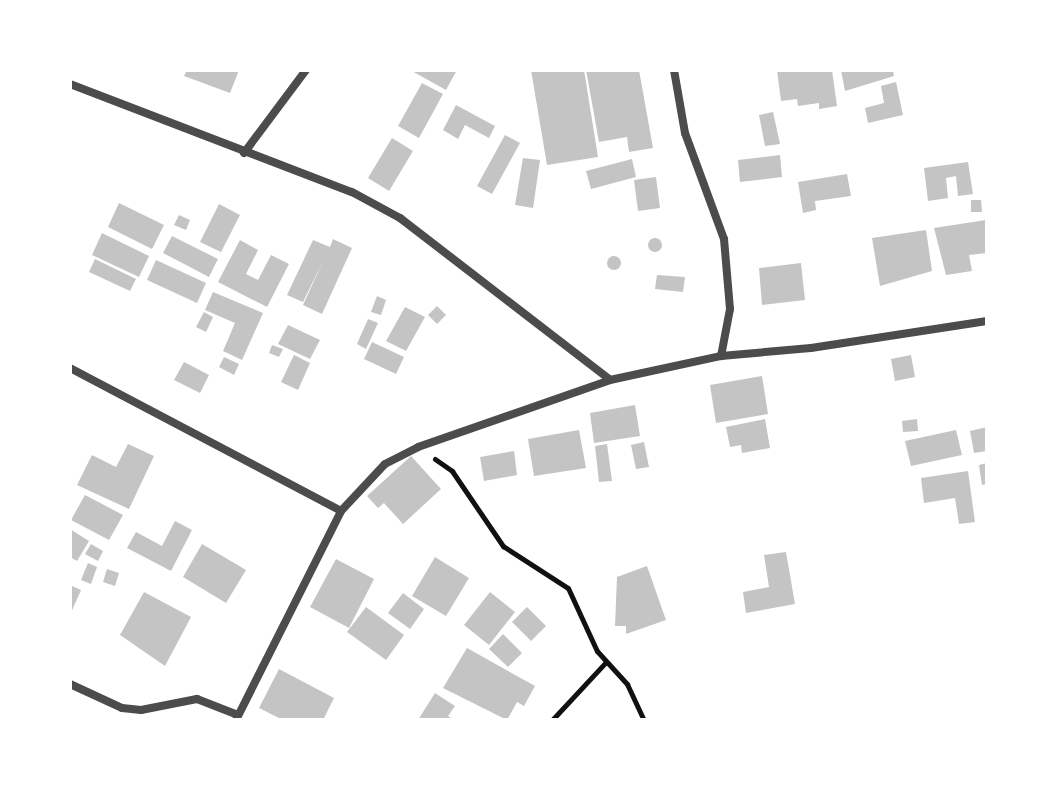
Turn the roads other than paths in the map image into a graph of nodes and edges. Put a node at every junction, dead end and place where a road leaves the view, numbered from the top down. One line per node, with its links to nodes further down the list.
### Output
1 (306, 70): 4 (street)
2 (674, 70): 6 (street)
3 (70, 84): 4 (street)
4 (244, 153): 8 (street)
5 (987, 321): 6 (street)
6 (721, 356): 8 (street)
7 (70, 368): 9 (street)
8 (610, 380): 9 (street)
9 (341, 511): 11 (street)
10 (70, 684): 11 (street)
11 (237, 718)

